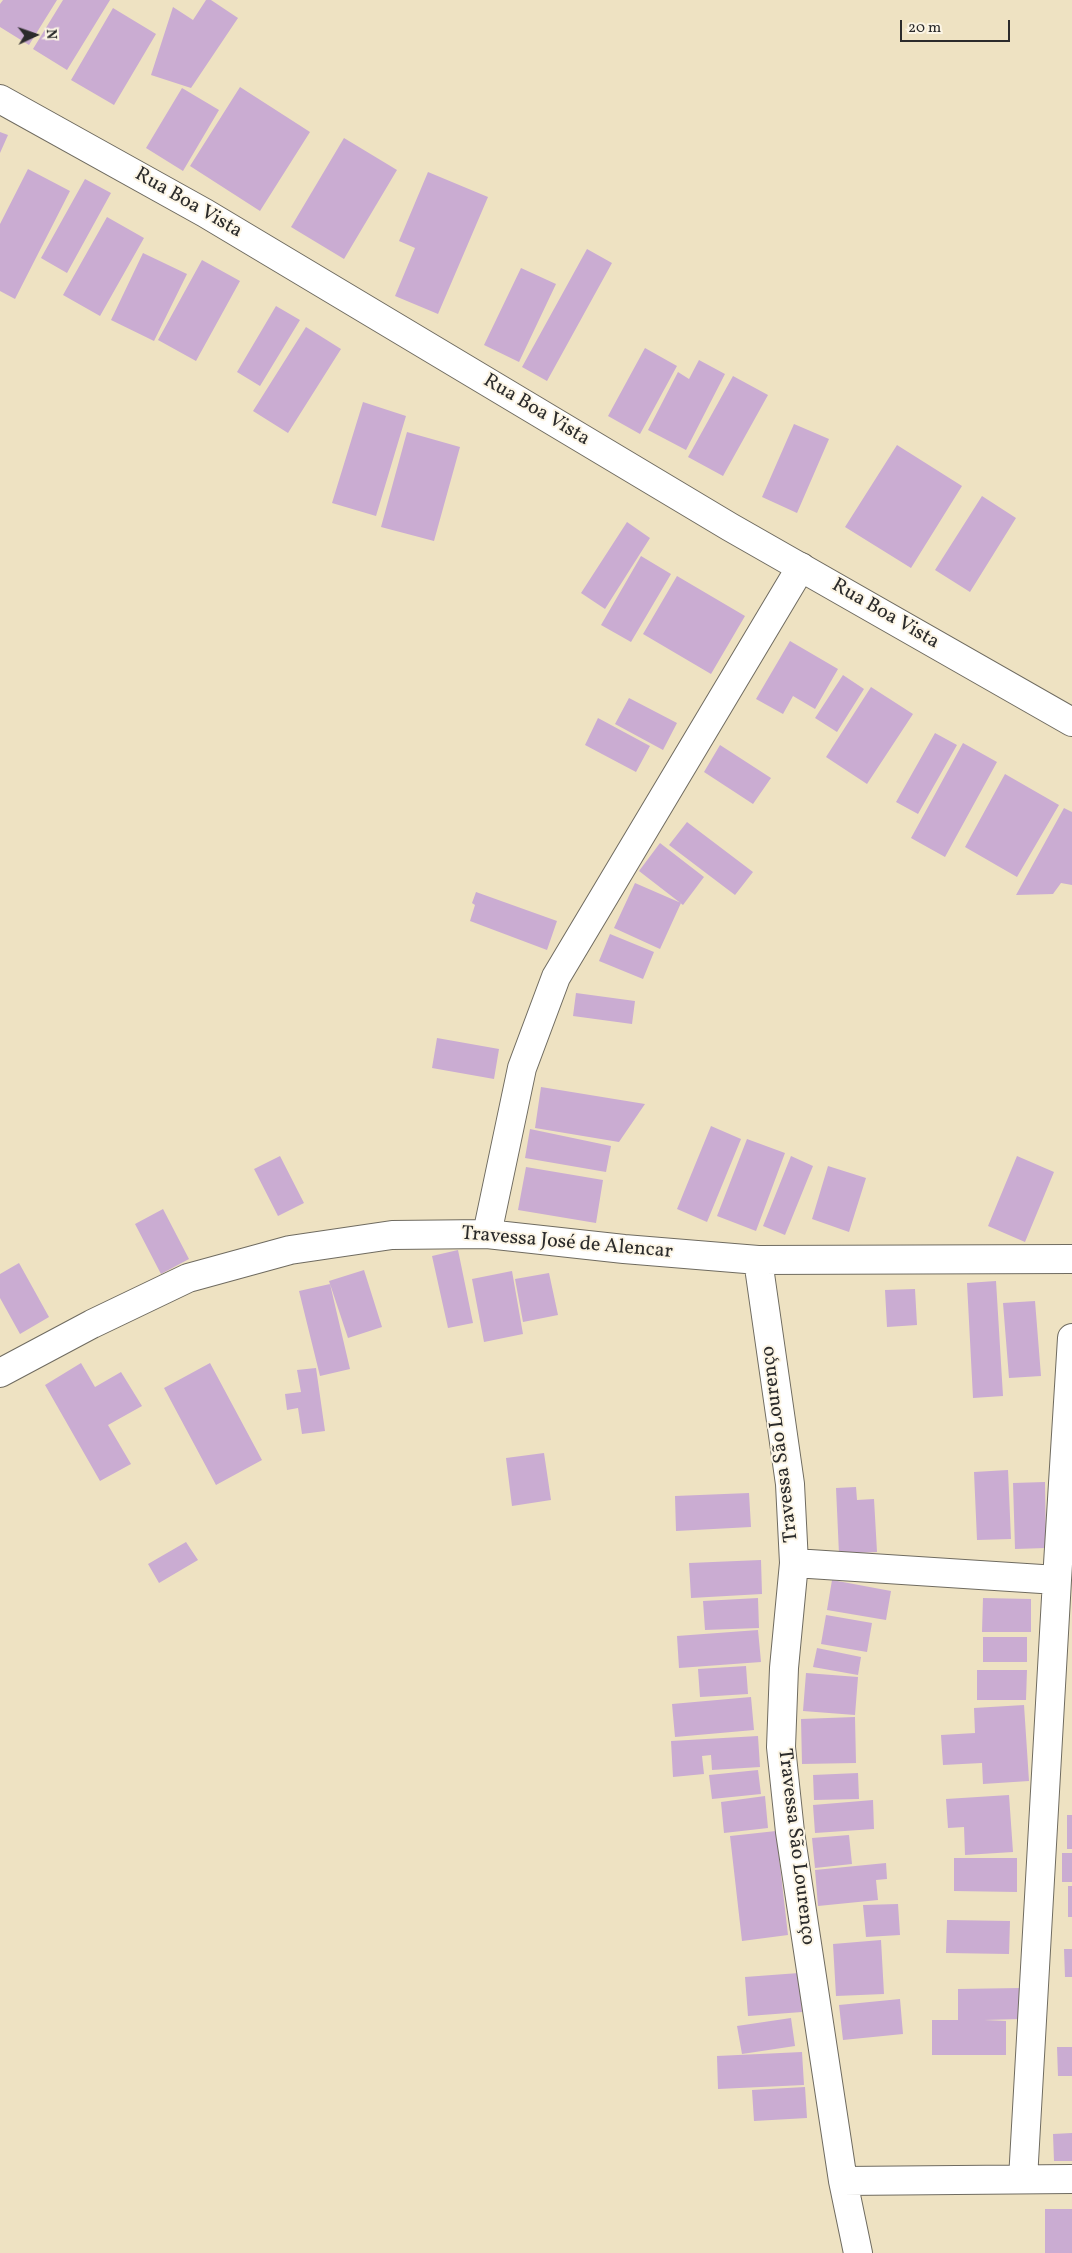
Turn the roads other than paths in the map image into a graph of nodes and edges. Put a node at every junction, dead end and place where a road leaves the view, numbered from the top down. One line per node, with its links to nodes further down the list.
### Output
1 (0, 99): 2 (street, Rua Boa Vista)
2 (801, 567): 3 (street, Rua Boa Vista); 4 (street)
3 (1072, 722)
4 (487, 1234): 6 (street, Travessa José de Alencar); 8 (street, Travessa José de Alencar)
5 (1072, 1259): 6 (street, Travessa José de Alencar)
6 (758, 1260): 9 (street, Travessa São Lourenço)
7 (1072, 1338): 10 (street)
8 (0, 1373)
9 (794, 1563): 10 (street); 13 (street, Travessa São Lourenço)
10 (1057, 1580): 11 (street)
11 (1024, 2179): 12 (street); 13 (street)
12 (1072, 2179)
13 (843, 2181): 14 (street, Travessa São Lourenço)
14 (858, 2253)

